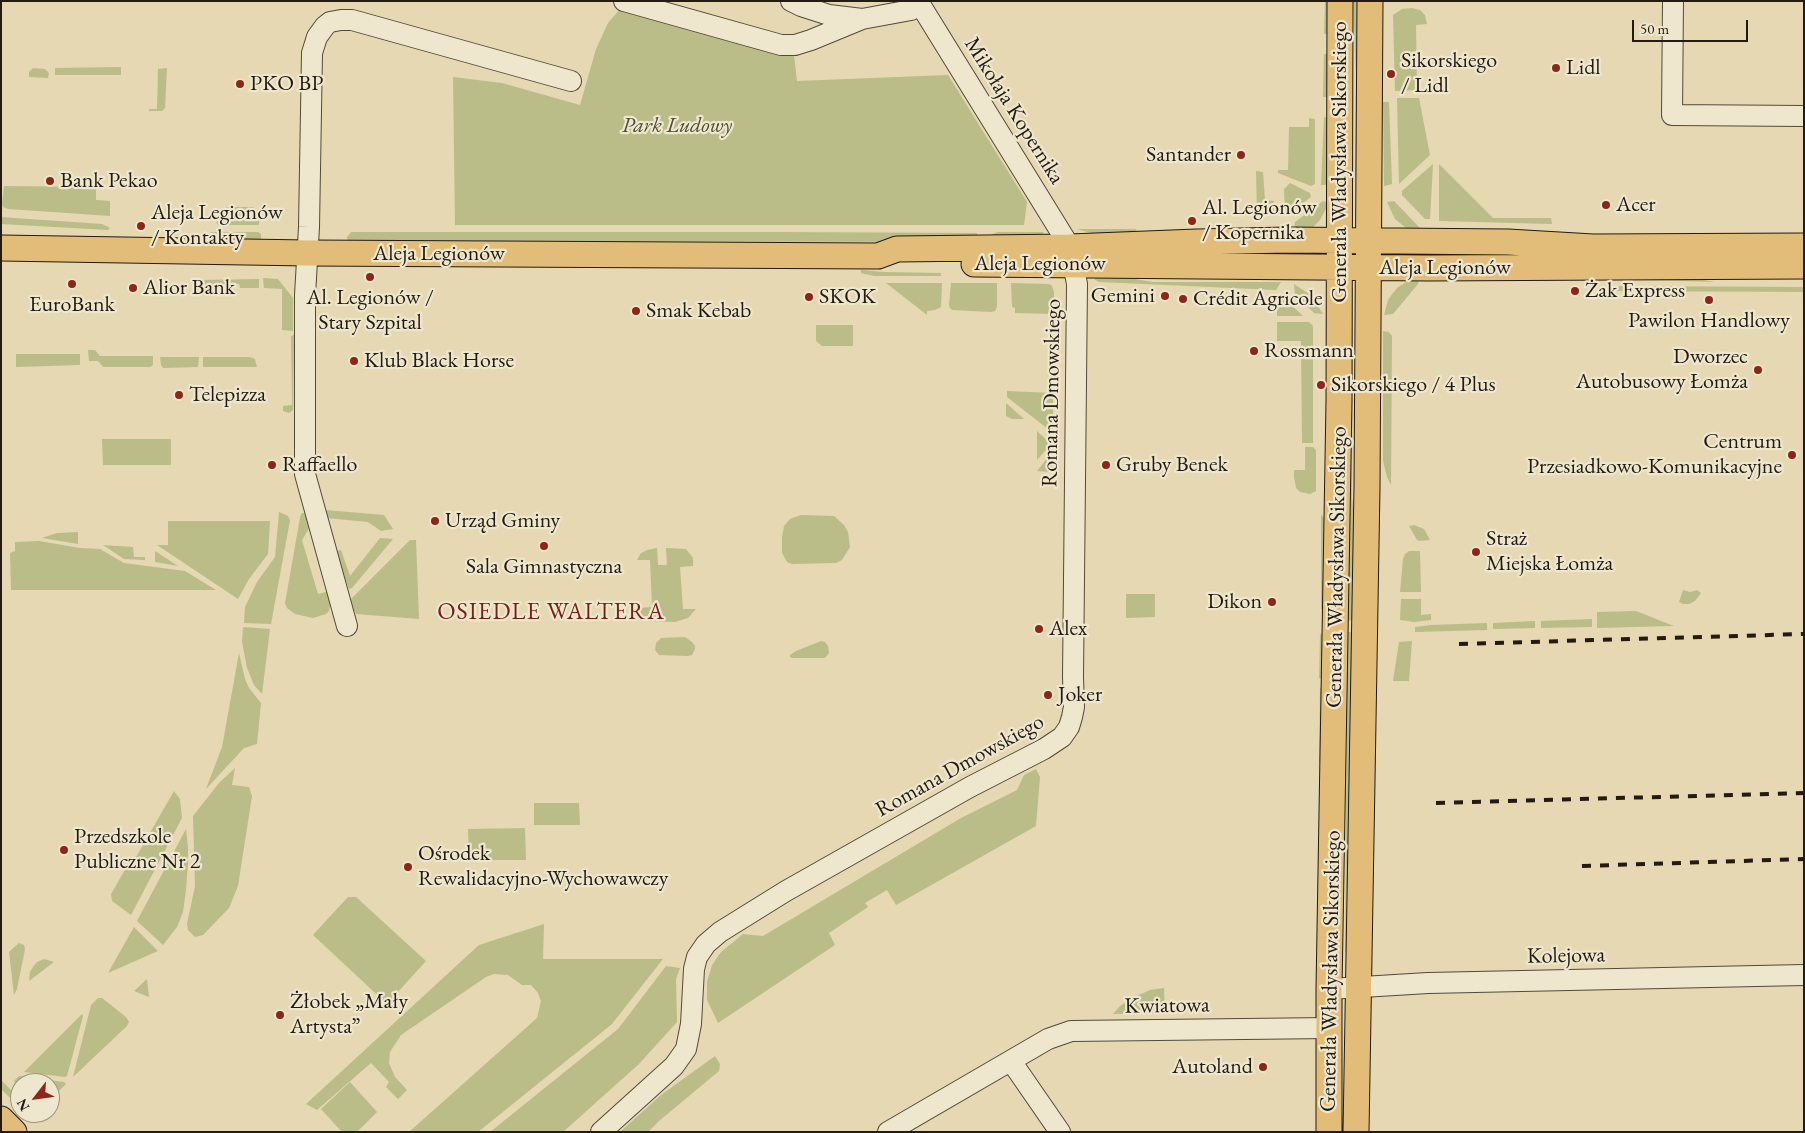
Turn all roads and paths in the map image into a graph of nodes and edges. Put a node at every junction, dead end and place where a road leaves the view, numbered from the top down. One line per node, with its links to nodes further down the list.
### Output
1 (624, 1): 7 (street)
2 (791, 1): 7 (street)
3 (1340, 1): 10 (main road, Generała Władysława Sikorskiego)
4 (1370, 1): 11 (main road, Generała Władysława Sikorskiego)
5 (1673, 1): 9 (street)
6 (919, 3): 7 (street); 15 (street, Mikołaja Kopernika)
7 (862, 19)
8 (571, 81): 14 (street)
9 (1804, 116)
10 (1339, 241): 11 (main road, Aleja Legionów); 15 (main road, Aleja Legionów); 17 (main road, Generała Władysława Sikorskiego)
11 (1368, 241): 12 (main road, Aleja Legionów); 18 (main road, Generała Władysława Sikorskiego)
12 (1804, 246)
13 (1, 248): 14 (main road, Aleja Legionów)
14 (307, 254): 15 (main road, Aleja Legionów); 19 (street)
15 (1071, 256): 17 (main road, Aleja Legionów); 27 (street, Romana Dmowskiego)
16 (1804, 266): 18 (main road, Aleja Legionów)
17 (1340, 268): 18 (main road, Aleja Legionów); 22 (main road, Generała Władysława Sikorskiego)
18 (1368, 268): 21 (main road, Generała Władysława Sikorskiego)
19 (347, 626)
20 (1804, 975): 21 (street, Kolejowa)
21 (1359, 988): 22 (street, Kolejowa); 31 (main road, Generała Władysława Sikorskiego)
22 (1329, 989): 23 (main road, Generała Władysława Sikorskiego)
23 (1330, 1028): 24 (street, Kwiatowa); 30 (main road, Generała Władysława Sikorskiego)
24 (1011, 1061): 28 (street, Kwiatowa); 29 (street)
25 (1, 1119): 26 (main road)
26 (14, 1132)
27 (601, 1132)
28 (888, 1132)
29 (1060, 1132)
30 (1329, 1132)
31 (1356, 1132)

